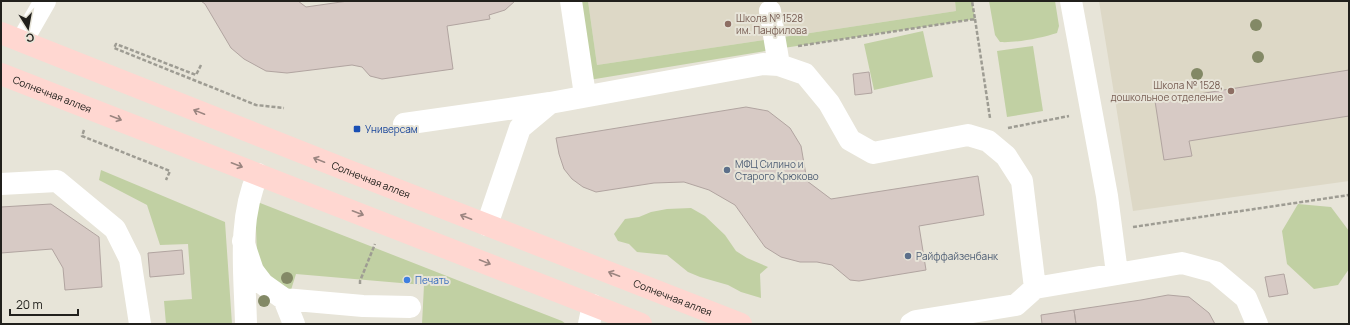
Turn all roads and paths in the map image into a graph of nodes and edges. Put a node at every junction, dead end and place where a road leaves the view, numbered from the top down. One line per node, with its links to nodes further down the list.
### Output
1 (45, 1): 7 (street)
2 (571, 1): 11 (street)
3 (1071, 1): 14 (street)
4 (770, 11): 9 (street)
5 (975, 19): 18 (path)
6 (1, 33): 7 (main road, Солнечная аллея)
7 (22, 42): 23 (main road, Солнечная аллея, one-way to 7)
8 (201, 65): 13 (path)
9 (780, 65): 11 (street); 18 (street)
10 (1, 74): 19 (main road, Солнечная аллея, one-way to 19)
11 (586, 95): 12 (street)
12 (550, 103): 15 (street); 23 (street)
13 (284, 108)
14 (1092, 112): 16 (path); 24 (street)
15 (404, 124)
16 (1007, 128)
17 (91, 133): 20 (path)
18 (968, 135): 28 (street)
19 (258, 174): 26 (street); 32 (main road, Солнечная аллея, one-way to 32)
20 (166, 180)
21 (1, 184): 33 (street)
22 (1349, 195): 24 (path)
23 (487, 225): 37 (main road, Солнечная аллея, one-way to 23)
24 (1111, 231): 27 (street)
25 (376, 240): 30 (path)
26 (243, 241): 29 (street); 34 (street)
27 (1117, 273): 28 (street); 39 (street)
28 (1035, 288): 38 (street)
29 (284, 299): 30 (street); 35 (street)
30 (363, 306): 31 (street)
31 (410, 307)
32 (591, 314): 36 (main road, Солнечная аллея)
33 (140, 324)
34 (246, 324)
35 (294, 324)
36 (641, 324)
37 (741, 324)
38 (911, 324)
39 (1257, 324)

